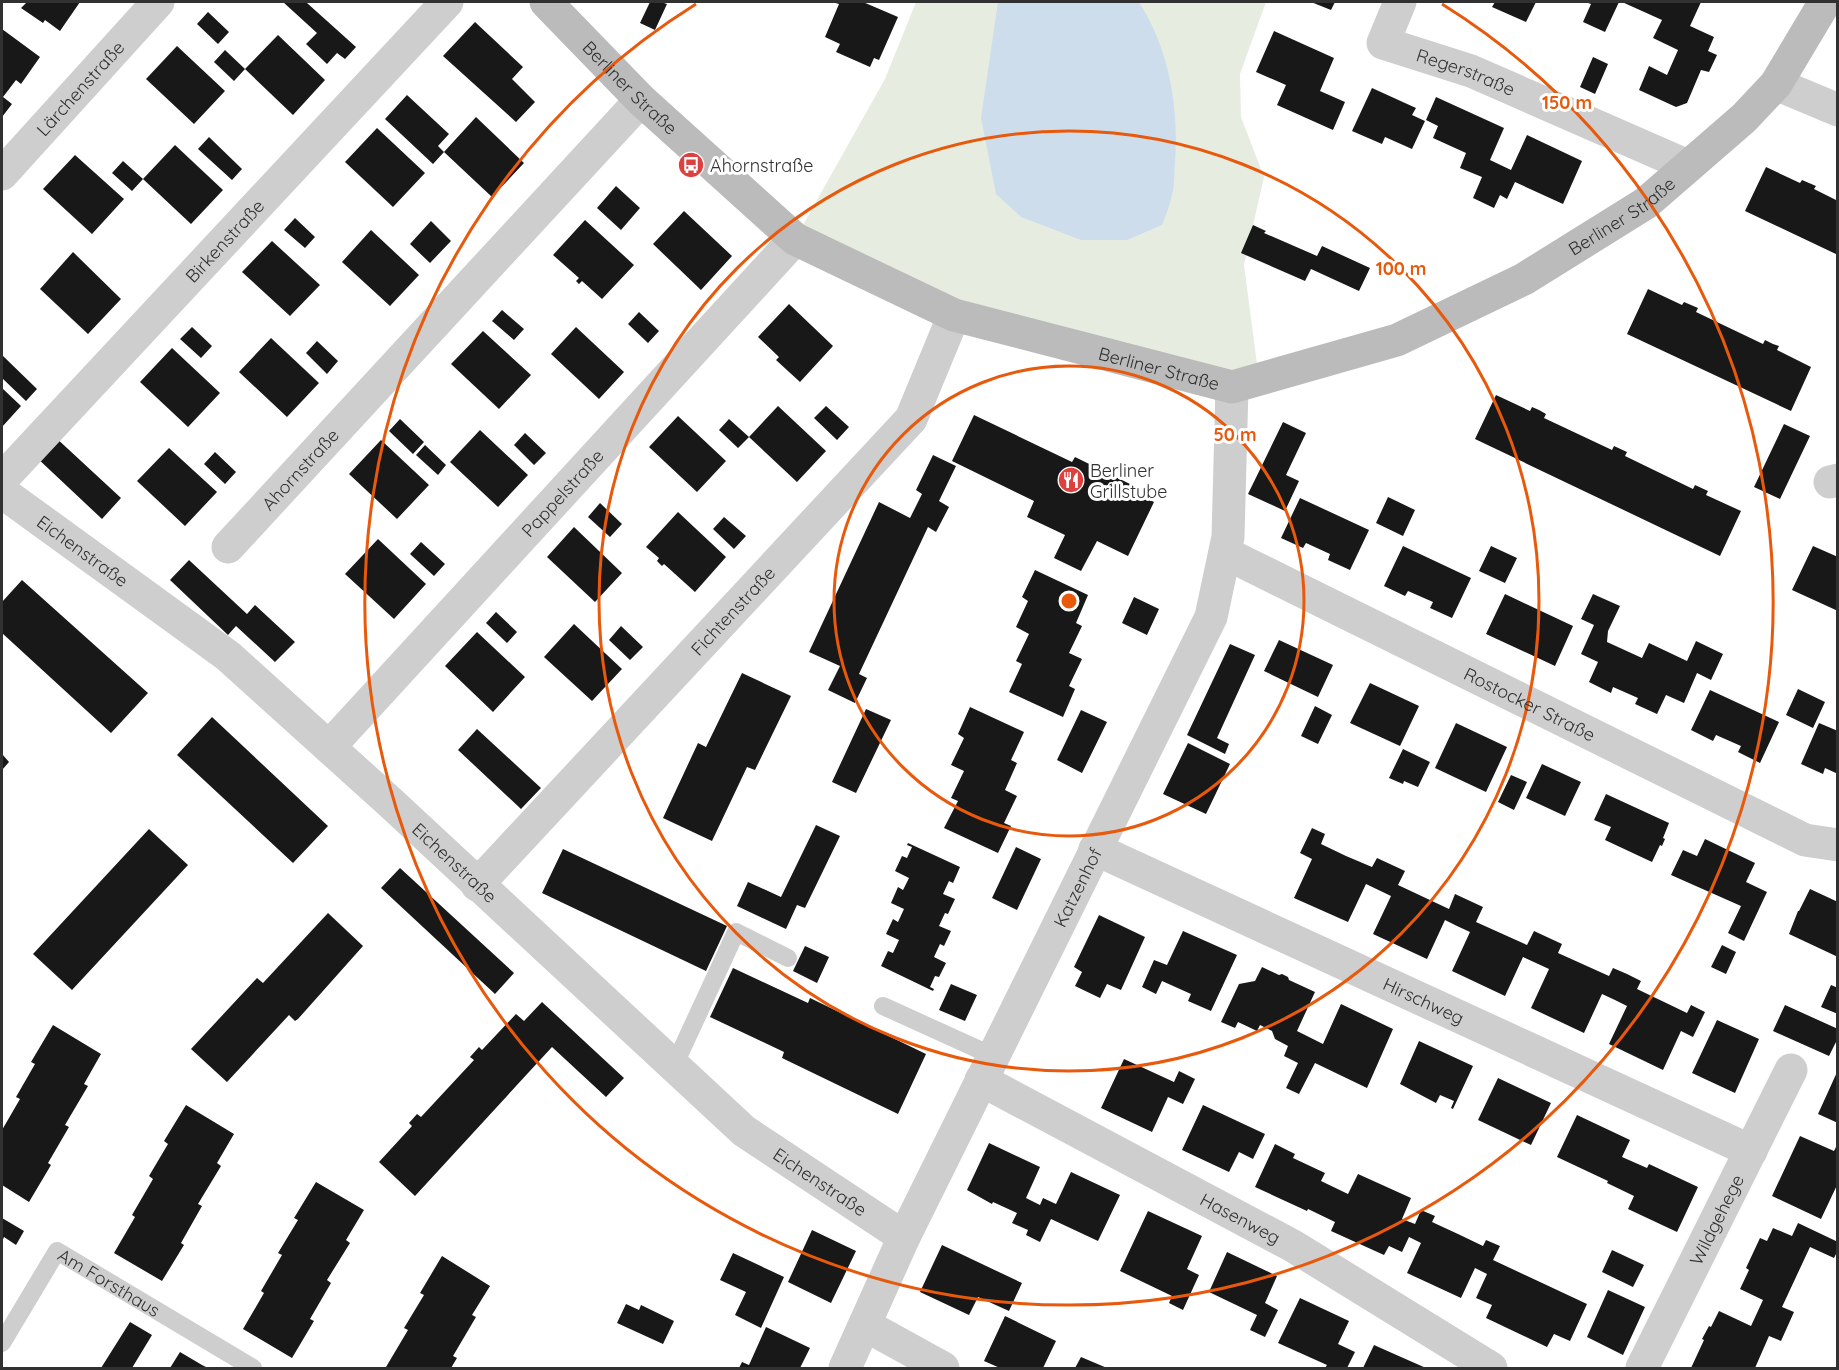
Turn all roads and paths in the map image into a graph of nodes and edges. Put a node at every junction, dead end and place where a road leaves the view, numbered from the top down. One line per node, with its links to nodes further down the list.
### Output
1 (158, 2): 10 (street, Lärchenstraße)
2 (447, 2): 14 (street, Birkenstraße)
3 (546, 2): 7 (street, Berliner Straße)
4 (1400, 2): 9 (street, Regerstraße)
5 (1820, 3): 6 (street, Berliner Straße)
6 (1776, 84): 8 (street); 9 (street, Berliner Straße)
7 (641, 100): 11 (street, Berliner Straße); 16 (street, Ahornstraße)
8 (1838, 110)
9 (1688, 166): 13 (street, Berliner Straße)
10 (2, 174)
11 (795, 239): 12 (street, Berliner Straße); 18 (street, Pappelstraße)
12 (954, 315): 13 (street, Berliner Straße); 21 (street, Fichtenstraße)
13 (1232, 387): 17 (street, Katzenhof)
14 (2, 480)
15 (2, 492): 18 (street, Eichenstraße)
16 (228, 547)
17 (1225, 553): 19 (street, Rostocker Straße); 20 (street, Katzenhof)
18 (329, 747): 21 (street, Eichenstraße)
19 (1838, 845)
20 (1095, 849): 25 (street, Katzenhof); 27 (street, Hirschweg)
21 (477, 885): 24 (street, Eichenstraße)
22 (788, 958): 24 (lane)
23 (883, 1006): 25 (lane)
24 (674, 1066): 28 (street, Eichenstraße)
25 (987, 1068): 28 (street, Katzenhof); 34 (street, Hasenweg)
26 (1791, 1070): 27 (street, Wildgehege)
27 (1751, 1151): 35 (street, Wildgehege)
28 (904, 1237): 29 (street, Katzenhof)
29 (866, 1325): 32 (street, Katzenhof); 33 (street)
30 (2, 1343): 31 (lane, Am Forsthaus)
31 (253, 1368)
32 (845, 1368)
33 (943, 1368)
34 (1491, 1368)
35 (1642, 1368)

